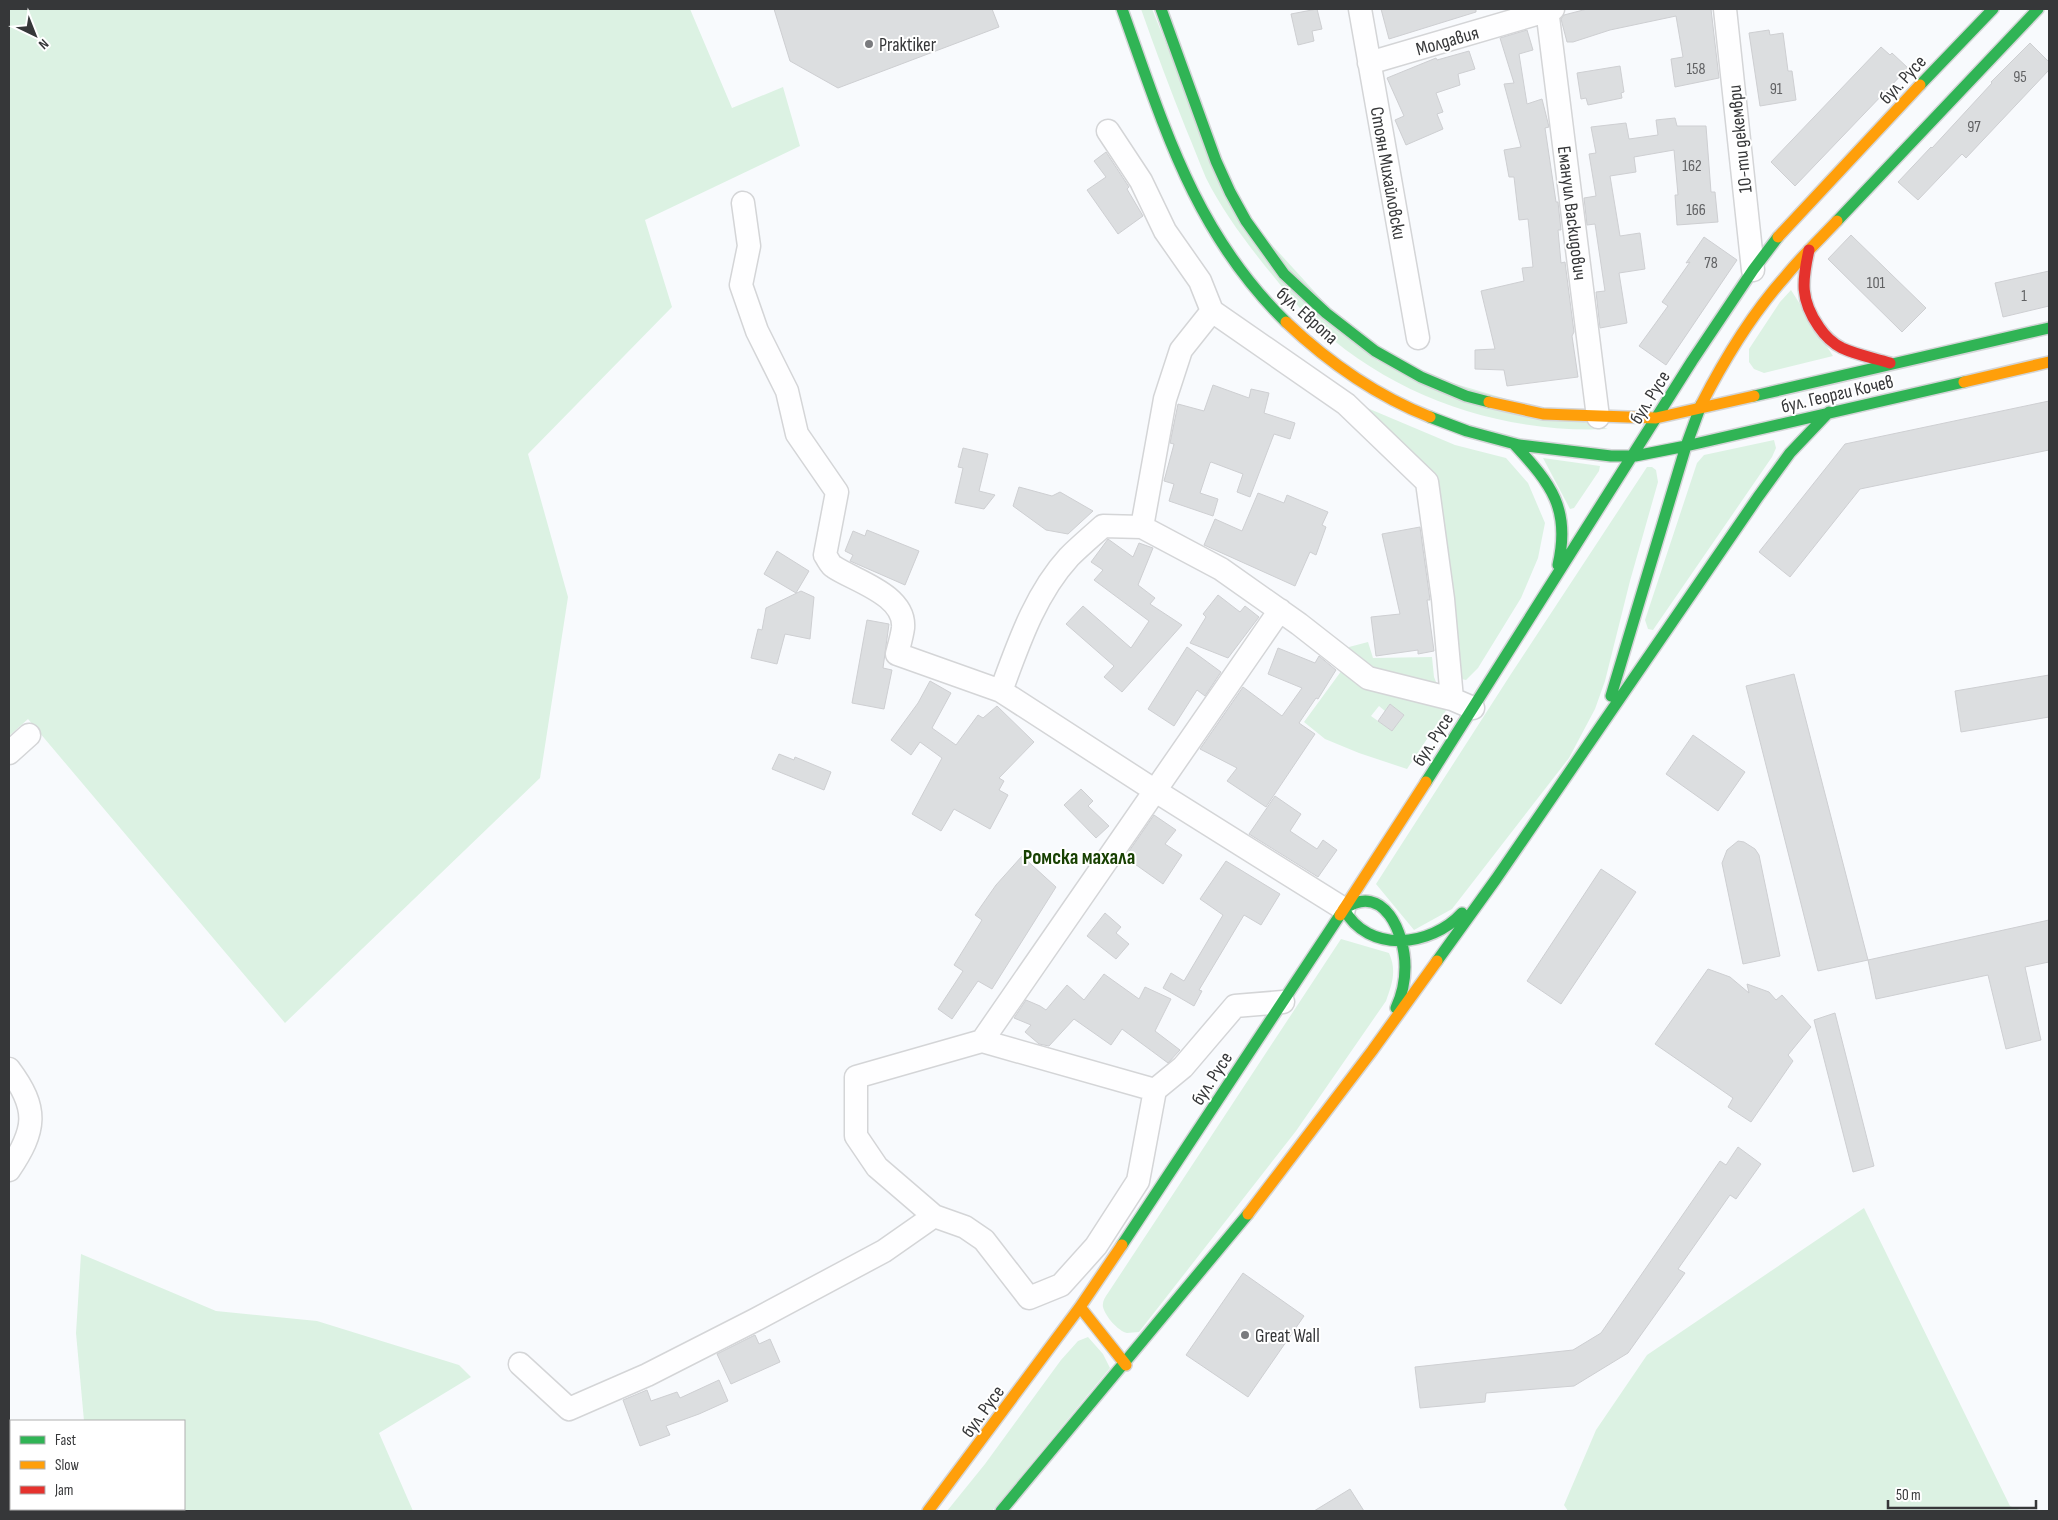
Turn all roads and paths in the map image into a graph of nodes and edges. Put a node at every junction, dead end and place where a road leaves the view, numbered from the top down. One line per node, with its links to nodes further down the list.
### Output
1 (1122, 9): 22 (main road, бул. Европа)
2 (1161, 9): 20 (main road, бул. Европа)
3 (1360, 9): 8 (street, Стоян Михайловски)
4 (1549, 9): 8 (street, Молдавия); 20 (street, Емануил Васкидович)
5 (1725, 9): 12 (street, 10-ти декември)
6 (1993, 9): 12 (main road, бул. Русе)
7 (2038, 9): 11 (main road)
8 (1369, 63): 15 (street, Стоян Михайловски)
9 (1108, 131): 13 (street)
10 (743, 202): 28 (street)
11 (1809, 250): 17 (main road); 18 (main road)
12 (1753, 270): 21 (main road, бул. Русе)
13 (1212, 311): 25 (street); 29 (street)
14 (2049, 328): 17 (main road, бул. Георги Кочев)
15 (1418, 338)
16 (2049, 362): 19 (main road, бул. Георги Кочев)
17 (1891, 364): 18 (main road, бул. Георги Кочев)
18 (1700, 407): 21 (main road, бул. Георги Кочев); 23 (main road)
19 (1828, 412): 23 (main road, бул. Георги Кочев); 31 (main road)
20 (1598, 416): 21 (main road, бул. Европа)
21 (1656, 418): 24 (main road, бул. Русе)
22 (1515, 445): 24 (main road, бул. Европа); 26 (main road)
23 (1686, 446): 24 (main road, бул. Георги Кочев); 31 (main road)
24 (1633, 456): 26 (main road, бул. Русе)
25 (1142, 527): 27 (street); 28 (street)
26 (1552, 583): 30 (main road, бул. Русе)
27 (1280, 610): 29 (street); 34 (street)
28 (1001, 691): 34 (street)
29 (1452, 698): 30 (street)
30 (1474, 708): 36 (main road, бул. Русе)
31 (1596, 732): 35 (main road)
32 (29, 736): 33 (street)
33 (9, 753)
34 (1154, 790): 36 (street); 39 (street)
35 (1496, 879): 37 (main road); 40 (main road)
36 (1344, 908): 37 (main road); 37 (main road); 38 (main road, бул. Русе)
37 (1402, 940): 40 (main road)
38 (1283, 1002): 42 (street); 45 (main road, бул. Русе)
39 (982, 1041): 42 (street); 44 (street)
40 (1372, 1051): 47 (main road)
41 (9, 1069): 43 (street)
42 (1155, 1090): 44 (street)
43 (9, 1170)
44 (934, 1216): 46 (street)
45 (1080, 1307): 47 (main road); 48 (main road, бул. Русе)
46 (520, 1364)
47 (1126, 1365): 49 (main road)
48 (928, 1511)
49 (1001, 1511)

